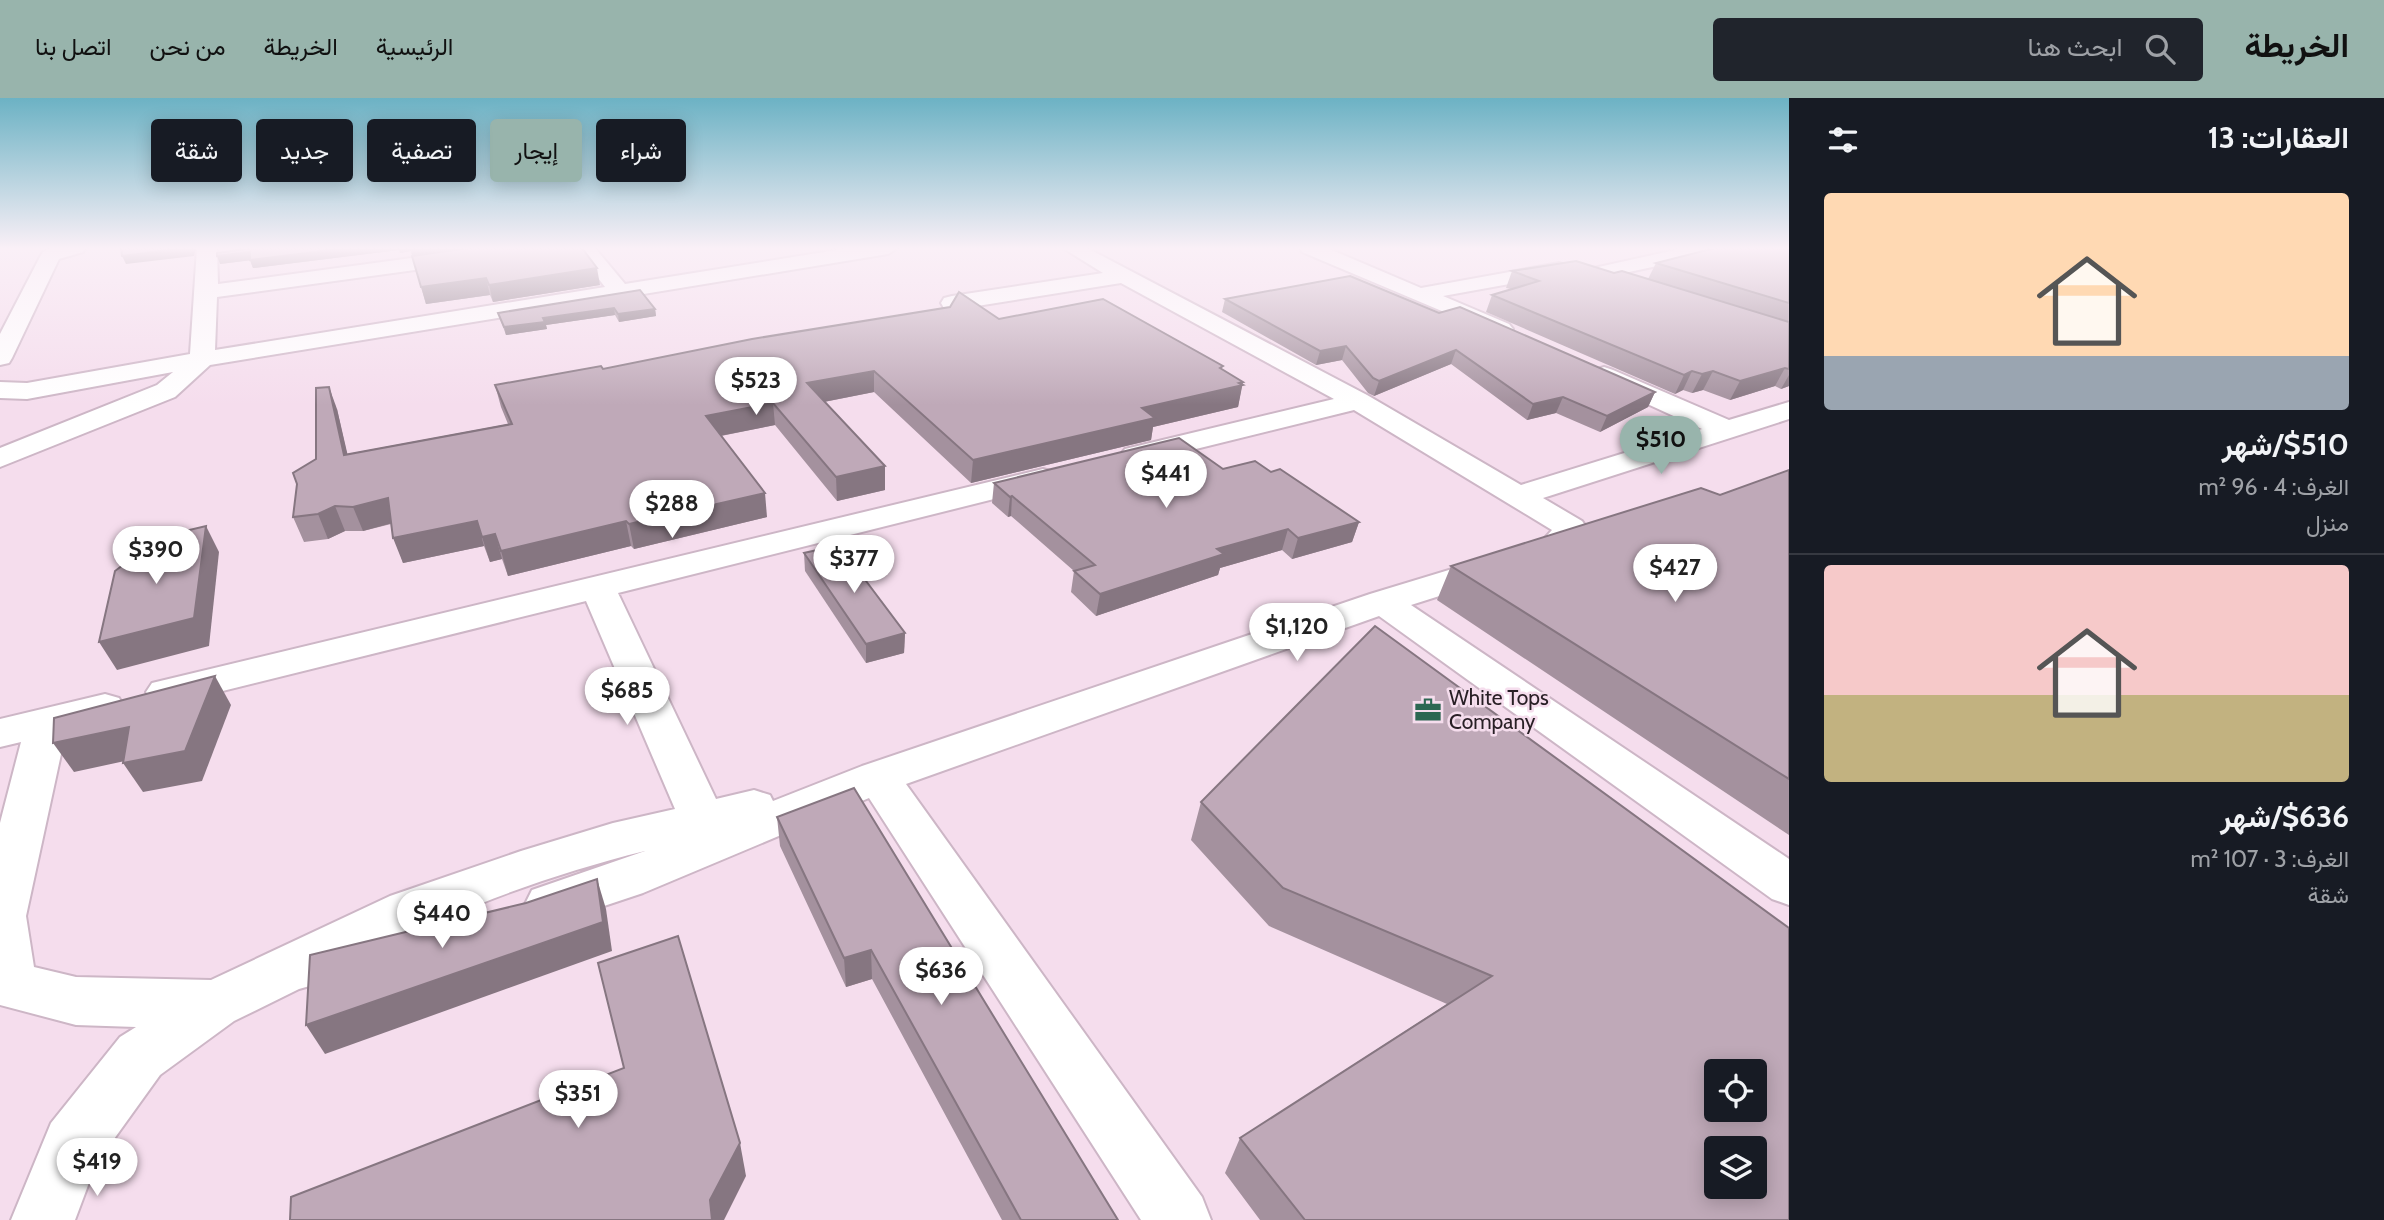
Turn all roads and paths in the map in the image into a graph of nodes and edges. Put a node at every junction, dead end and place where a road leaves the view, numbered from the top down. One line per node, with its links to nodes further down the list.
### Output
1 (29, 300): 11 (street)
2 (206, 300): 12 (street)
3 (568, 300): 12 (street)
4 (969, 300): 8 (street)
5 (1169, 300): 9 (street)
6 (1435, 300): 10 (street)
7 (1227, 302): 9 (street)
8 (952, 303)
9 (1187, 310): 15 (street)
10 (1523, 339)
11 (0, 358)
12 (202, 359): 14 (street); 18 (street)
13 (1586, 367): 17 (street)
14 (0, 390)
15 (1358, 401): 19 (street); 20 (street)
16 (1789, 410): 17 (street)
17 (1726, 429): 19 (street)
18 (0, 458)
19 (1519, 496): 21 (street)
20 (598, 587): 22 (street); 25 (street)
21 (1382, 602): 24 (street); 26 (street)
22 (47, 722): 23 (street); 27 (street)
23 (0, 733)
24 (878, 777): 25 (street); 29 (street)
25 (708, 832): 27 (street)
26 (1789, 886)
27 (215, 1004): 28 (street)
28 (43, 1220)
29 (1179, 1220)

